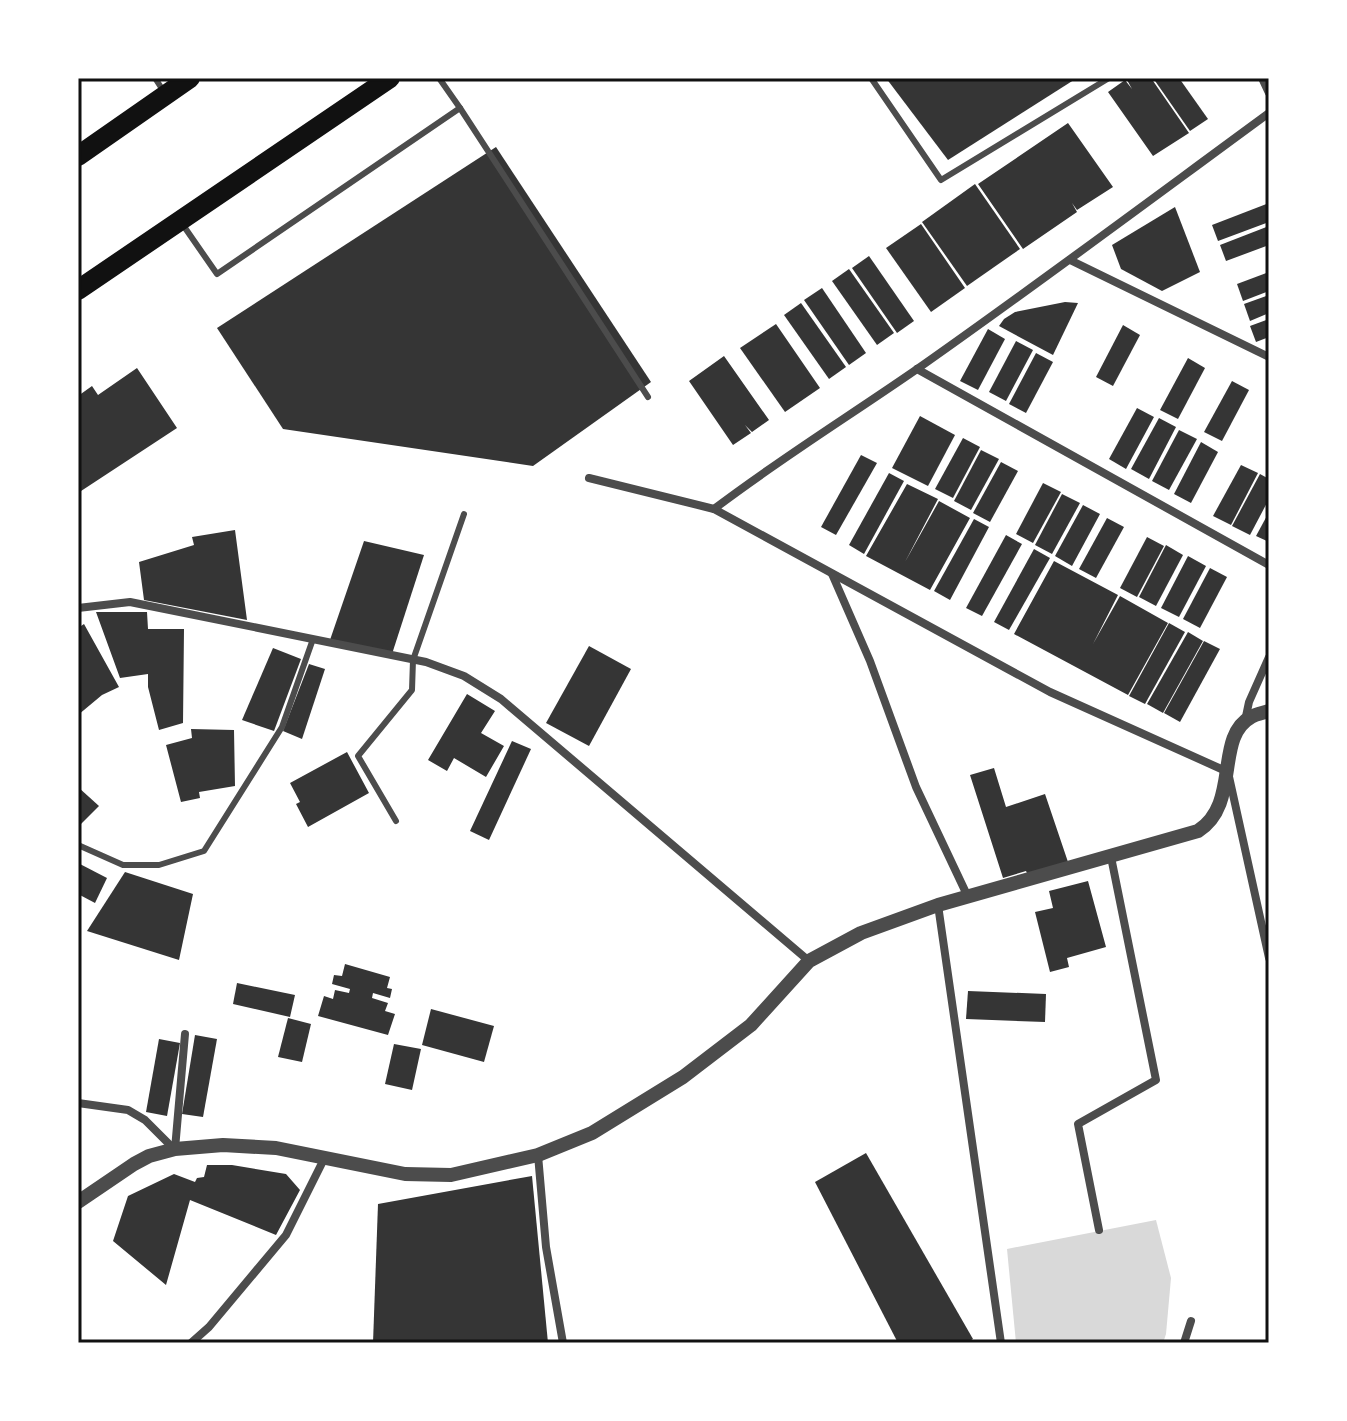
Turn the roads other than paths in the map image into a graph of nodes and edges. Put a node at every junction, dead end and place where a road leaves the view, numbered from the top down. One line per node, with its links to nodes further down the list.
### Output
1 (190, 78): 7 (main road)
2 (390, 78): 12 (main road)
3 (439, 78): 9 (lane)
4 (871, 78): 5 (lane)
5 (1109, 78)
6 (1262, 78): 8 (street)
7 (161, 86): 11 (main road)
8 (1269, 93)
9 (460, 108): 12 (lane); 17 (lane)
10 (1269, 113): 13 (street)
11 (78, 156)
12 (181, 222): 14 (main road)
13 (1070, 260): 15 (street); 16 (street)
14 (78, 290)
15 (1269, 357)
16 (917, 369): 19 (street); 21 (street)
17 (648, 397)
18 (589, 478): 19 (street)
19 (714, 509): 22 (street)
20 (464, 514): 26 (lane)
21 (1269, 565)
22 (831, 573): 29 (street); 33 (street)
23 (78, 608): 24 (street)
24 (313, 639): 26 (street); 31 (lane)
25 (1269, 657): 28 (street)
26 (413, 660): 30 (lane); 36 (street)
27 (1269, 711): 28 (street)
28 (1245, 722): 29 (street)
29 (1228, 772): 32 (street); 35 (street)
30 (396, 821)
31 (78, 845)
32 (1111, 857): 33 (street); 43 (street)
33 (968, 897): 34 (street)
34 (938, 905): 36 (street); 47 (street)
35 (1269, 958)
36 (809, 961): 40 (street)
37 (185, 1034): 39 (street)
38 (78, 1103): 39 (street)
39 (175, 1149): 41 (street); 42 (street)
40 (538, 1155): 41 (street); 46 (street)
41 (325, 1157): 45 (street)
42 (78, 1202)
43 (1099, 1230)
44 (1191, 1321): 48 (street)
45 (191, 1343)
46 (563, 1343)
47 (1001, 1343)
48 (1184, 1343)

